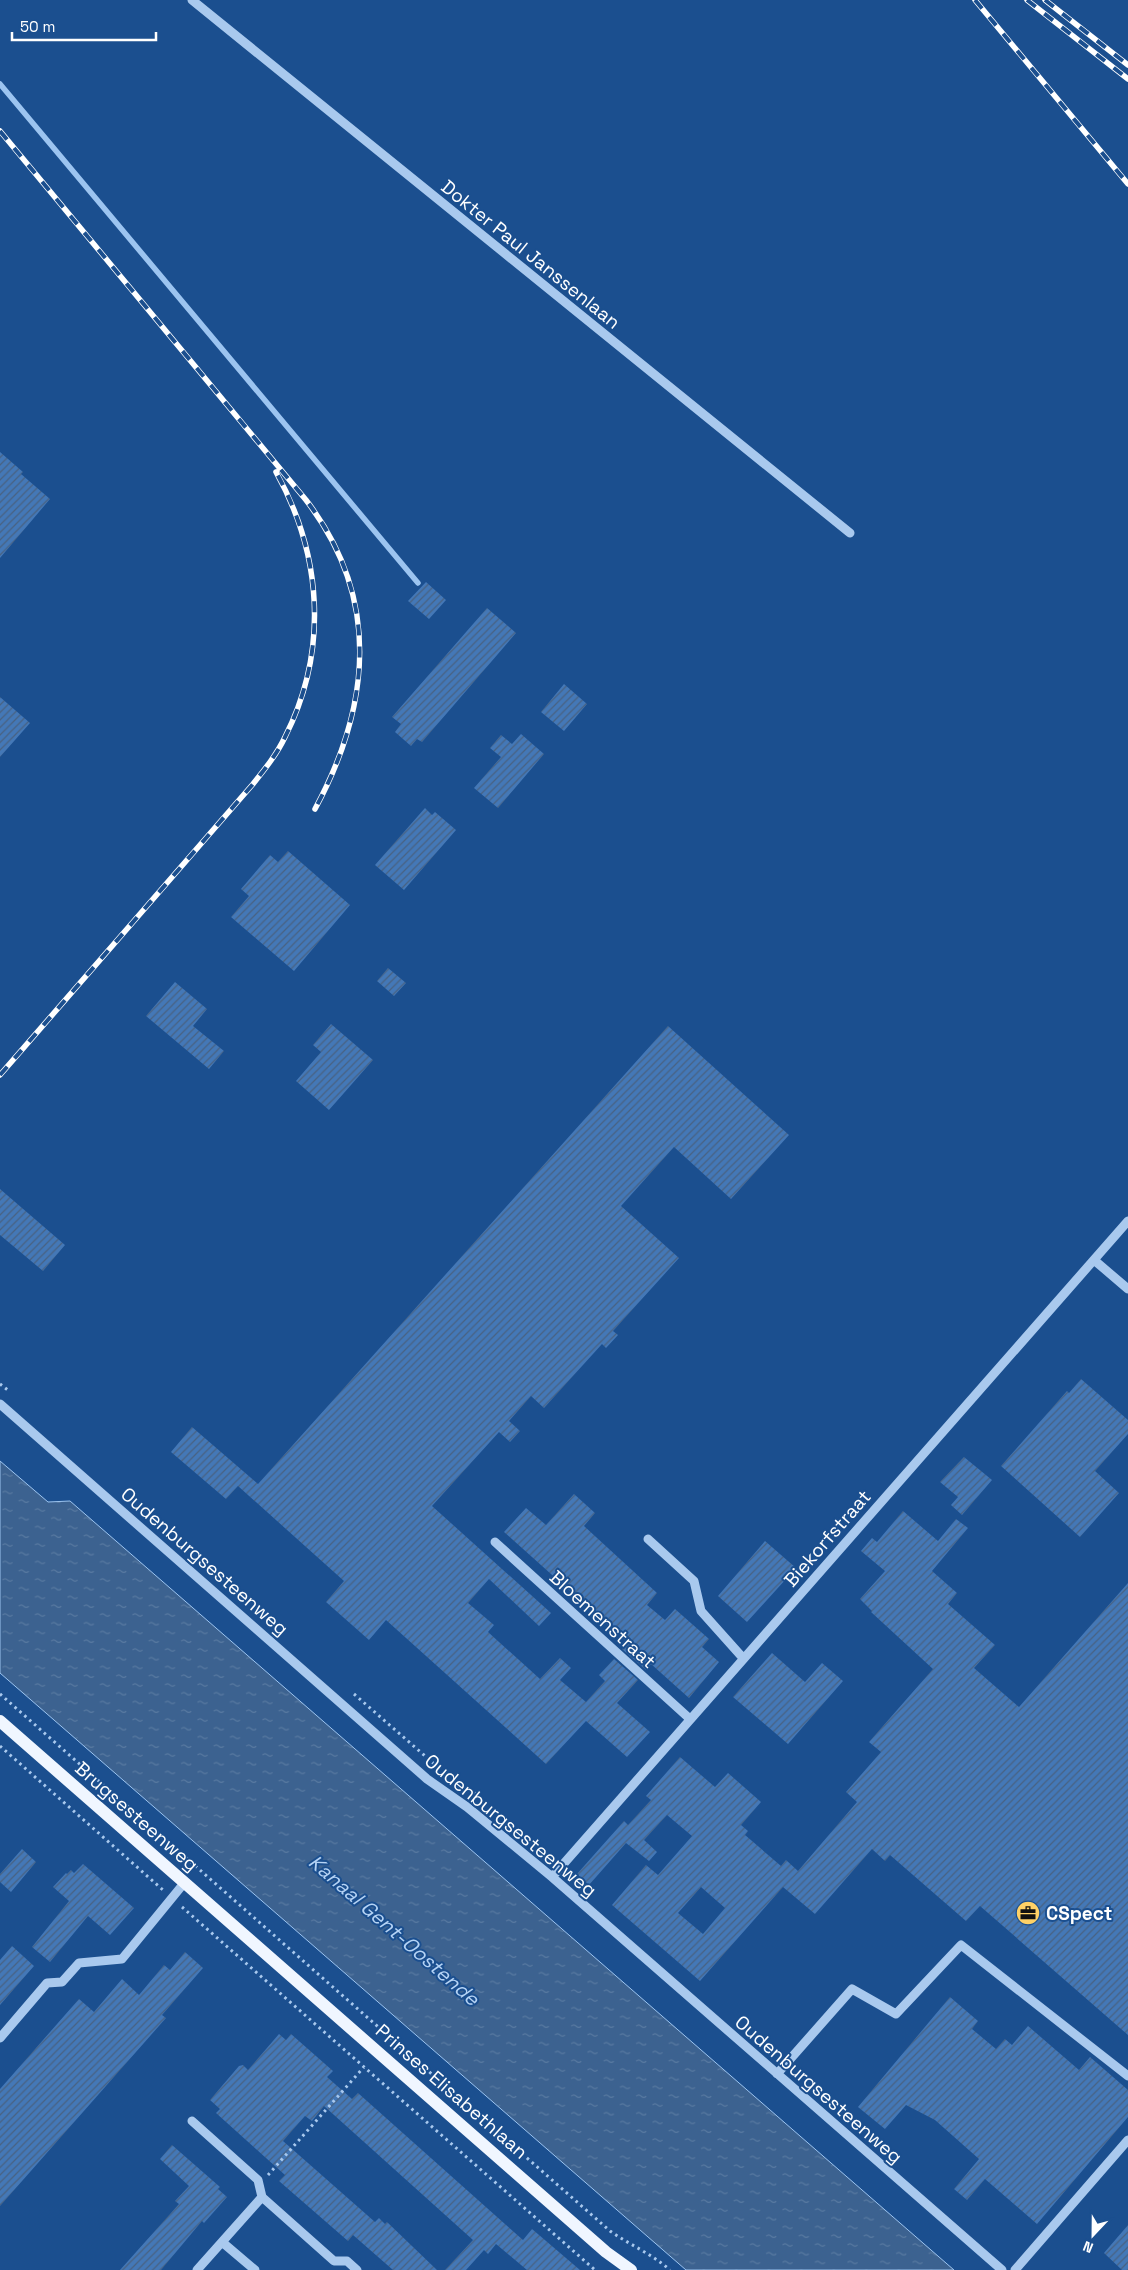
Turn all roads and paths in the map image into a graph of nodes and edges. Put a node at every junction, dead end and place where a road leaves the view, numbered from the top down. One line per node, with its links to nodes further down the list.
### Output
1 (192, 0): 2 (street, Dokter Paul Janssenlaan)
2 (850, 533)
3 (1128, 1221): 4 (street, Biekorfstraat)
4 (1094, 1260): 5 (street); 11 (street, Biekorfstraat)
5 (1128, 1289)
6 (0, 1384): 7 (path)
7 (15, 1397)
8 (0, 1404): 20 (street, Oudenburgsesteenweg)
9 (648, 1539): 11 (street)
10 (494, 1542): 14 (street, Bloemenstraat)
11 (743, 1658): 14 (street, Biekorfstraat)
12 (350, 1691): 17 (path)
13 (0, 1694): 24 (path)
14 (690, 1719): 20 (street, Biekorfstraat)
15 (0, 1721): 21 (main road, Brugsesteenweg)
16 (0, 1746): 22 (path)
17 (448, 1776)
18 (462, 1786): 19 (path)
19 (488, 1804)
20 (552, 1877): 28 (street, Oudenburgsesteenweg)
21 (185, 1882): 22 (street); 23 (main road, Brugsesteenweg)
22 (172, 1898): 25 (street); 27 (path)
23 (249, 1938): 26 (main road, Prinses Elisabethlaan)
24 (390, 2037): 26 (path); 40 (path)
25 (0, 2038)
26 (378, 2051): 27 (path); 39 (main road, Prinses Elisabethlaan)
27 (364, 2067): 32 (path); 38 (path)
28 (778, 2074): 29 (street); 41 (street, Oudenburgsesteenweg)
29 (1128, 2076)
30 (192, 2121): 32 (street)
31 (1128, 2140): 42 (street)
32 (259, 2185): 33 (street)
33 (262, 2197): 34 (street); 37 (street)
34 (222, 2242): 35 (street); 36 (street)
35 (197, 2270)
36 (255, 2270)
37 (357, 2270)
38 (594, 2270)
39 (631, 2270)
40 (670, 2270)
41 (1002, 2270)
42 (1015, 2270)

